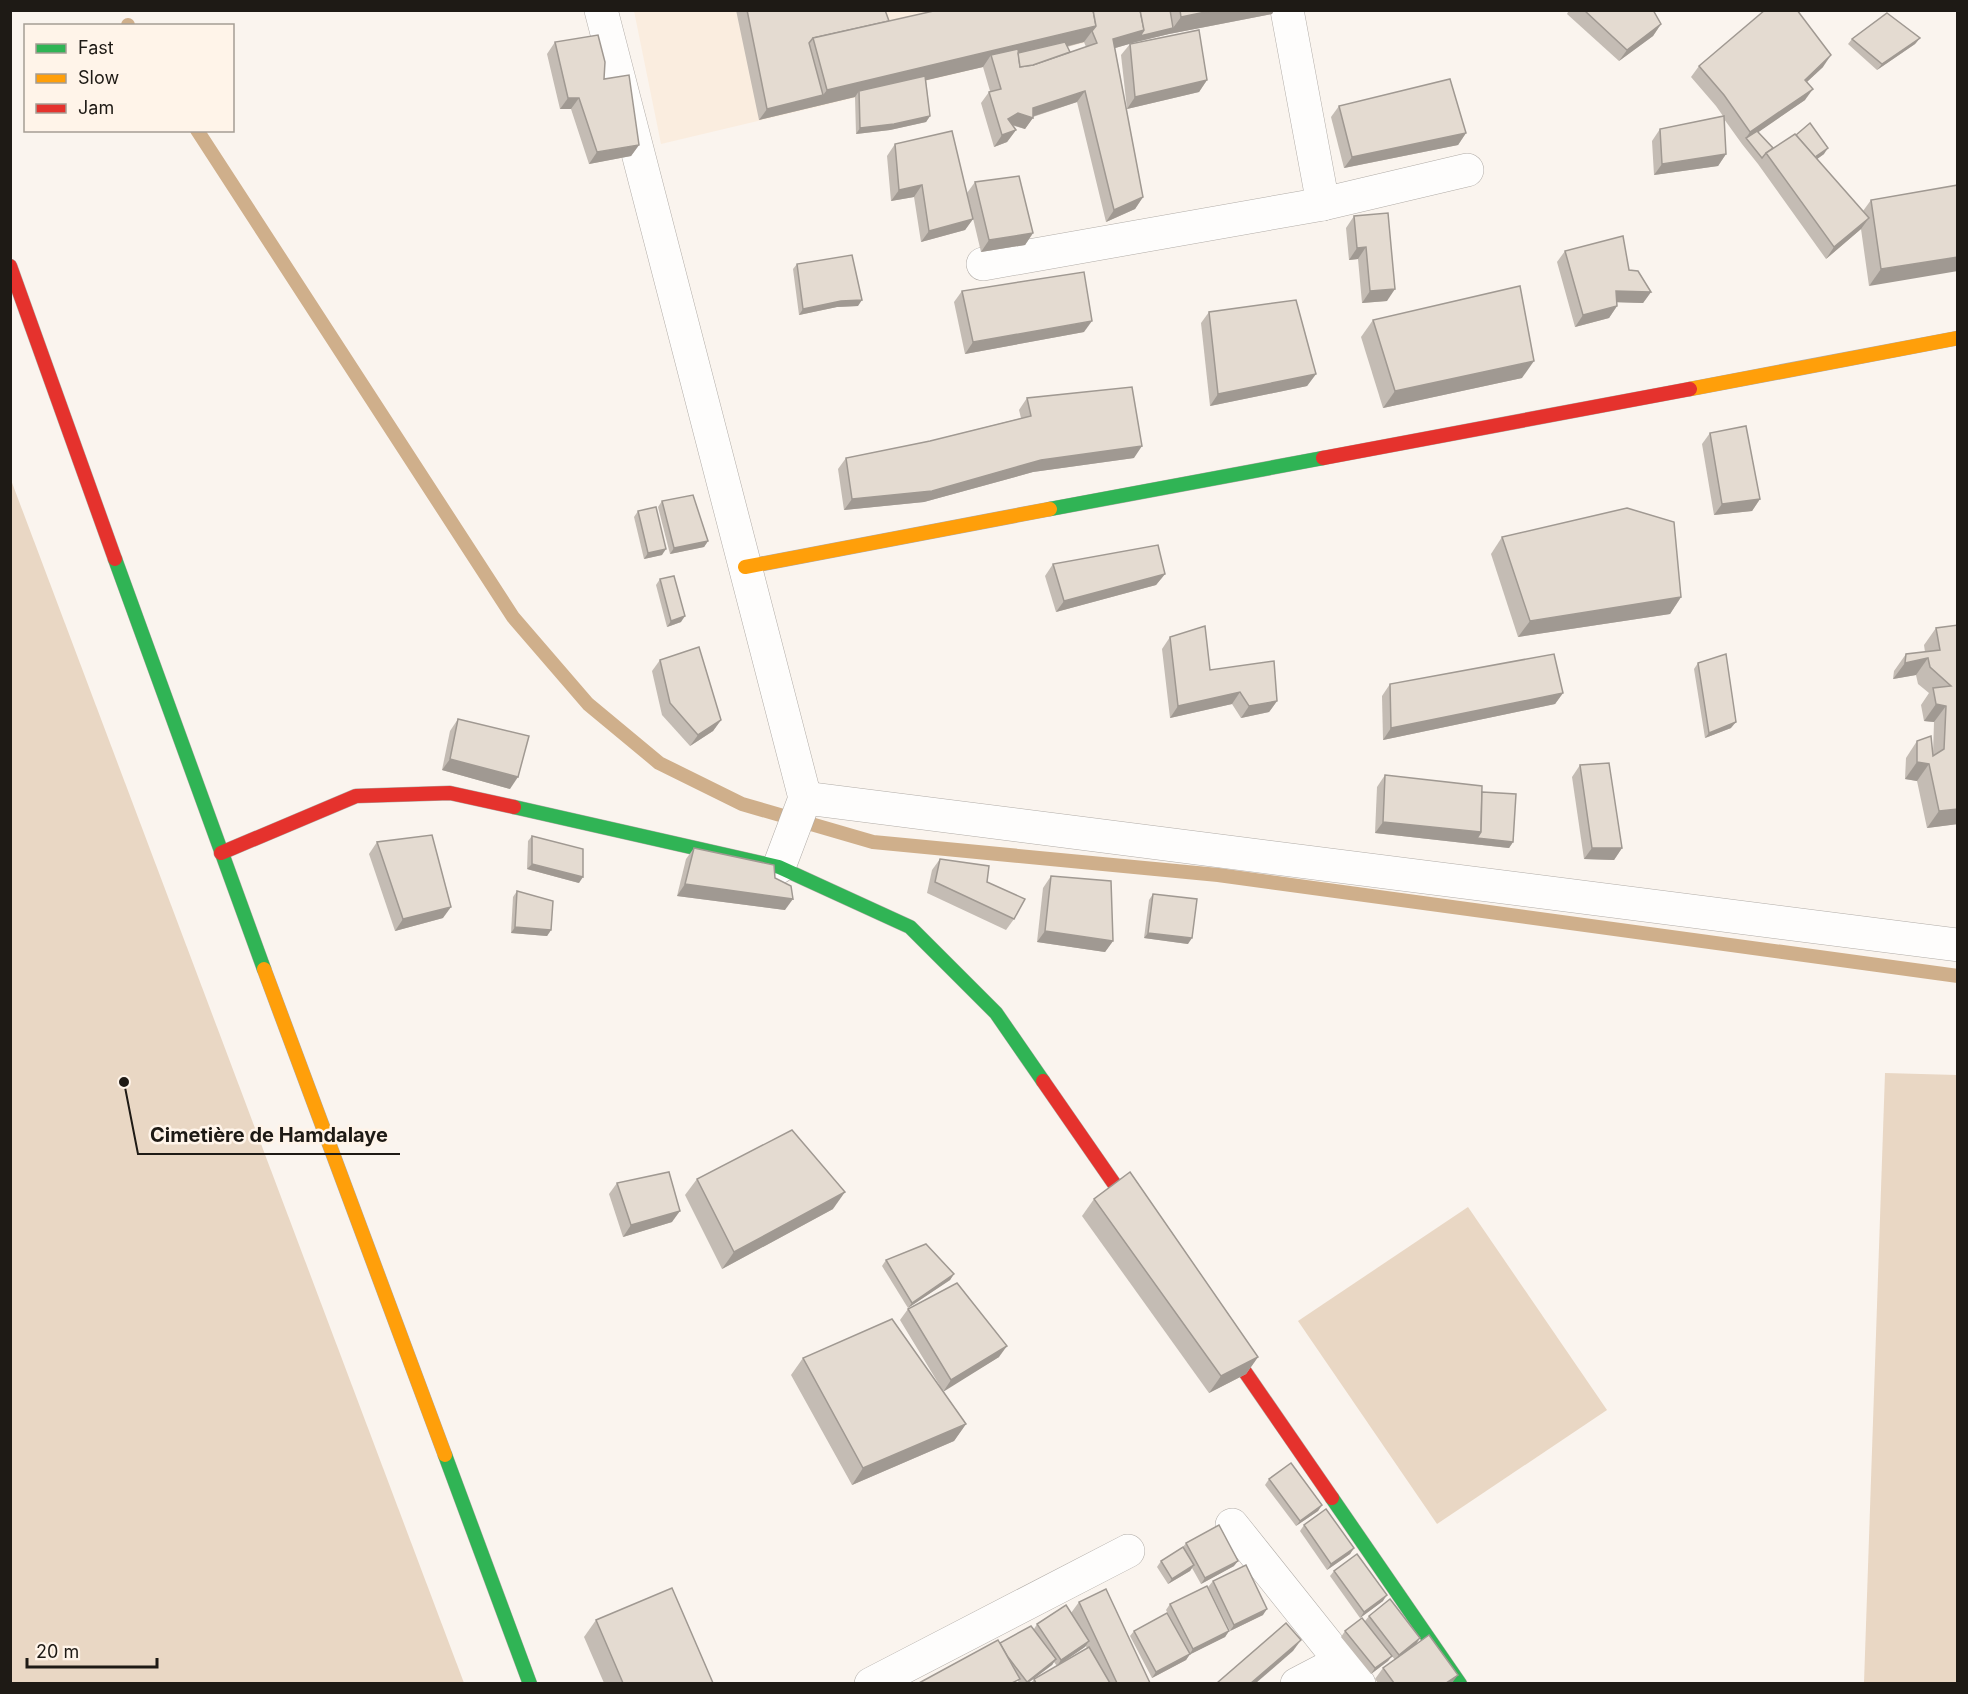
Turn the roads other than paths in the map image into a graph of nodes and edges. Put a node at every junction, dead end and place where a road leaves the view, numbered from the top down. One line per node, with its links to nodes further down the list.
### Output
1 (601, 10): 8 (street)
2 (1287, 10): 4 (street)
3 (1467, 170): 4 (street)
4 (1323, 204): 5 (street)
5 (983, 264)
6 (10, 266): 10 (street)
7 (1958, 338): 8 (street)
8 (745, 567): 9 (street)
9 (805, 798): 11 (street); 12 (street)
10 (221, 853): 11 (street); 18 (street)
11 (779, 867): 13 (street)
12 (1958, 945)
13 (1145, 1228)
14 (1212, 1325): 21 (street)
15 (1232, 1525): 17 (street)
16 (1128, 1551): 19 (street)
17 (1350, 1672): 20 (street)
18 (530, 1683)
19 (871, 1683)
20 (1297, 1683)
21 (1460, 1683)

